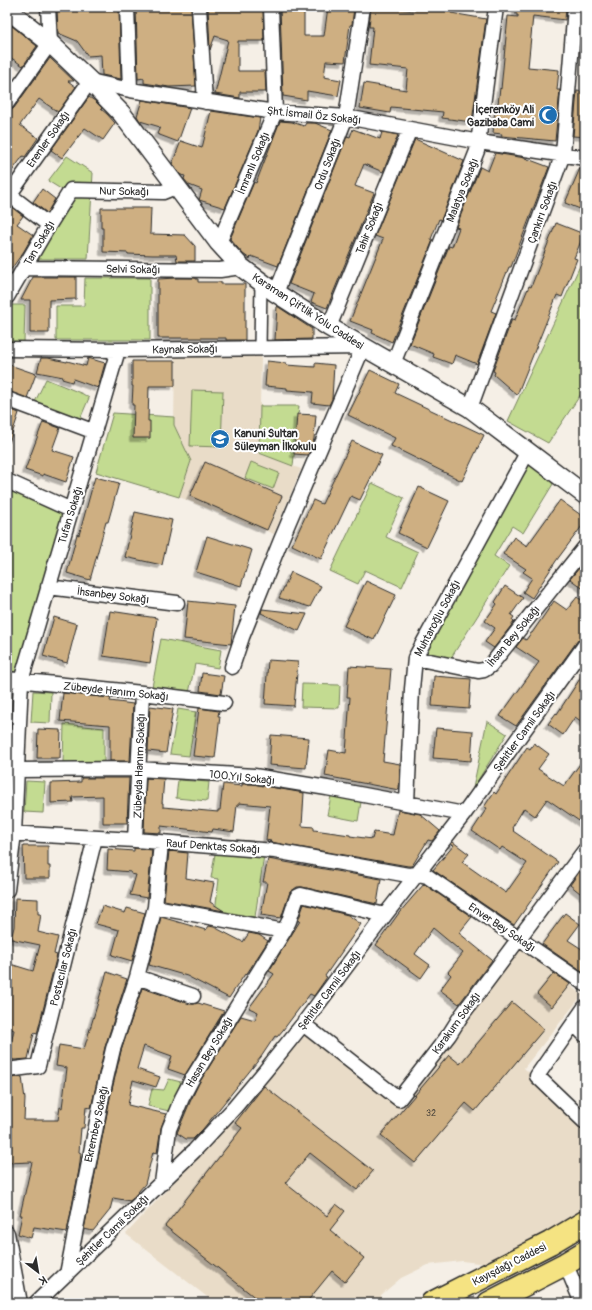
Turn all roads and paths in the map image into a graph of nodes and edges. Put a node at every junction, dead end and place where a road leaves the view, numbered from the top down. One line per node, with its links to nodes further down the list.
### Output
1 (48, 7): 9 (street)
2 (127, 7): 11 (street)
3 (199, 7): 12 (street)
4 (271, 7): 14 (street, İmranlı Sokağı)
5 (363, 7): 15 (street, Ordu Sokağı)
6 (496, 7): 17 (street, Malatya Sokağı)
7 (575, 7): 18 (street, Çankırı Sokağı)
8 (8, 13): 9 (street, Karaman Çiftlik Yolu Caddesi)
9 (50, 44): 10 (street, Karaman Çiftlik Yolu Caddesi); 13 (street)
10 (90, 81): 11 (street, Şht.İsmail Öz Sokağı); 20 (street, Karaman Çiftlik Yolu Caddesi); 22 (street, Erenler Sokağı)
11 (130, 90): 12 (street, Şht.İsmail Öz Sokağı)
12 (205, 102): 14 (street, Şht.İsmail Öz Sokağı)
13 (7, 103)
14 (275, 112): 15 (street, Şht.İsmail Öz Sokağı); 24 (street, İmranlı Sokağı)
15 (346, 117): 16 (street, Şht.İsmail Öz Sokağı); 28 (street, Ordu Sokağı)
16 (410, 129): 17 (street, Şht.İsmail Öz Sokağı); 30 (street, Tahir Sokağı)
17 (479, 142): 18 (street, Şht.İsmail Öz Sokağı); 35 (street, Malatya Sokağı)
18 (563, 154): 19 (street, Şht.İsmail Öz Sokağı); 37 (street, Çankırı Sokağı)
19 (585, 158)
20 (174, 184): 21 (street, Nur Sokağı); 24 (street, Karaman Çiftlik Yolu Caddesi)
21 (71, 190): 23 (street, Tan Sokağı)
22 (8, 195): 23 (street)
23 (49, 225): 26 (street, Tan Sokağı)
24 (219, 244): 25 (street, Karaman Çiftlik Yolu Caddesi)
25 (241, 266): 26 (street, Selvi Sokağı); 27 (street, Karaman Çiftlik Yolu Caddesi)
26 (25, 268): 29 (street, Tan Sokağı)
27 (261, 282): 28 (street, Karaman Çiftlik Yolu Caddesi); 32 (street)
28 (276, 293): 30 (street, Karaman Çiftlik Yolu Caddesi)
29 (7, 297)
30 (329, 327): 31 (street, Karaman Çiftlik Yolu Caddesi)
31 (363, 347): 32 (street, Kaynak Sokağı); 35 (street, Karaman Çiftlik Yolu Caddesi); 48 (street)
32 (260, 348): 34 (street, Kaynak Sokağı)
33 (7, 349): 34 (street, Kaynak Sokağı)
34 (118, 350): 38 (street, Tufan Sokağı)
35 (393, 364): 37 (street, Karaman Çiftlik Yolu Caddesi)
36 (7, 399): 38 (street)
37 (470, 408): 39 (street, Karaman Çiftlik Yolu Caddesi)
38 (95, 432): 42 (street, Tufan Sokağı)
39 (528, 451): 41 (street, Karaman Çiftlik Yolu Caddesi); 47 (street, Muhtaroğlu Sokağı)
40 (7, 481): 42 (street)
41 (585, 495)
42 (71, 510): 44 (street, Tufan Sokağı)
43 (585, 547): 47 (street, İhsan Bey Sokağı)
44 (48, 587): 45 (street, İhsanbey Sokağı); 50 (street, Tufan Sokağı)
45 (178, 603)
46 (585, 645): 56 (street, Şehitler Camii Sokağı)
47 (415, 658): 55 (street, Muhtaroğlu Sokağı)
48 (232, 667)
49 (7, 679): 50 (street, Zübeyde Hanım Sokağı)
50 (21, 681): 51 (street, Zübeyde Hanım Sokağı); 54 (street, Tufan Sokağı)
51 (142, 693): 52 (street, Zübeyde Hanım Sokağı); 53 (street, Zübeyda Hanım Sokağı)
52 (224, 703)
53 (138, 768): 54 (street, 100.Yıl Sokağı); 55 (street, 100.Yıl Sokağı); 59 (street, Zübeyda Hanım Sokağı)
54 (17, 770): 57 (street, Tufan Sokağı)
55 (406, 803): 56 (street, 100.Yıl Sokağı)
56 (464, 814): 62 (street, Şehitler Camii Sokağı)
57 (11, 833): 58 (street, Rauf Denktaş Sokağı); 63 (street, Tufan Sokağı)
58 (95, 838): 59 (street, Rauf Denktaş Sokağı); 75 (street, Postacılar Sokağı)
59 (135, 840): 60 (street, Rauf Denktaş Sokağı)
60 (161, 842): 62 (street, Rauf Denktaş Sokağı); 64 (street, Ekrembey Sokağı)
61 (585, 850): 67 (street, Karakum Sokağı)
62 (418, 874): 65 (street, Şehitler Camii Sokağı); 67 (street, Enver Bey Sokağı)
63 (7, 890)
64 (155, 907): 66 (street); 68 (street, Ekrembey Sokağı)
65 (386, 915): 66 (street, Hasan Bey Sokağı); 72 (street, Şehitler Camii Sokağı)
66 (284, 931): 77 (street, Hasan Bey Sokağı)
67 (519, 938): 69 (street, Enver Bey Sokağı); 72 (street, Karakum Sokağı)
68 (137, 977): 70 (street); 82 (street, Ekrembey Sokağı)
69 (585, 984)
70 (193, 996)
71 (585, 1006): 73 (street)
72 (303, 1024): 77 (street, Şehitler Camii Sokağı)
73 (574, 1024): 74 (street); 76 (street)
74 (585, 1035)
75 (7, 1070)
76 (585, 1122)
77 (162, 1183): 82 (street, Şehitler Camii Sokağı)
78 (585, 1222): 85 (main road, Kayışdağı Caddesi)
79 (7, 1233): 83 (street)
80 (585, 1252): 81 (main road)
81 (565, 1264): 86 (main road); 87 (street)
82 (66, 1274): 84 (street, Şehitler Camii Sokağı)
83 (20, 1303)
84 (36, 1303)
85 (432, 1303)
86 (489, 1303)
87 (582, 1303)

